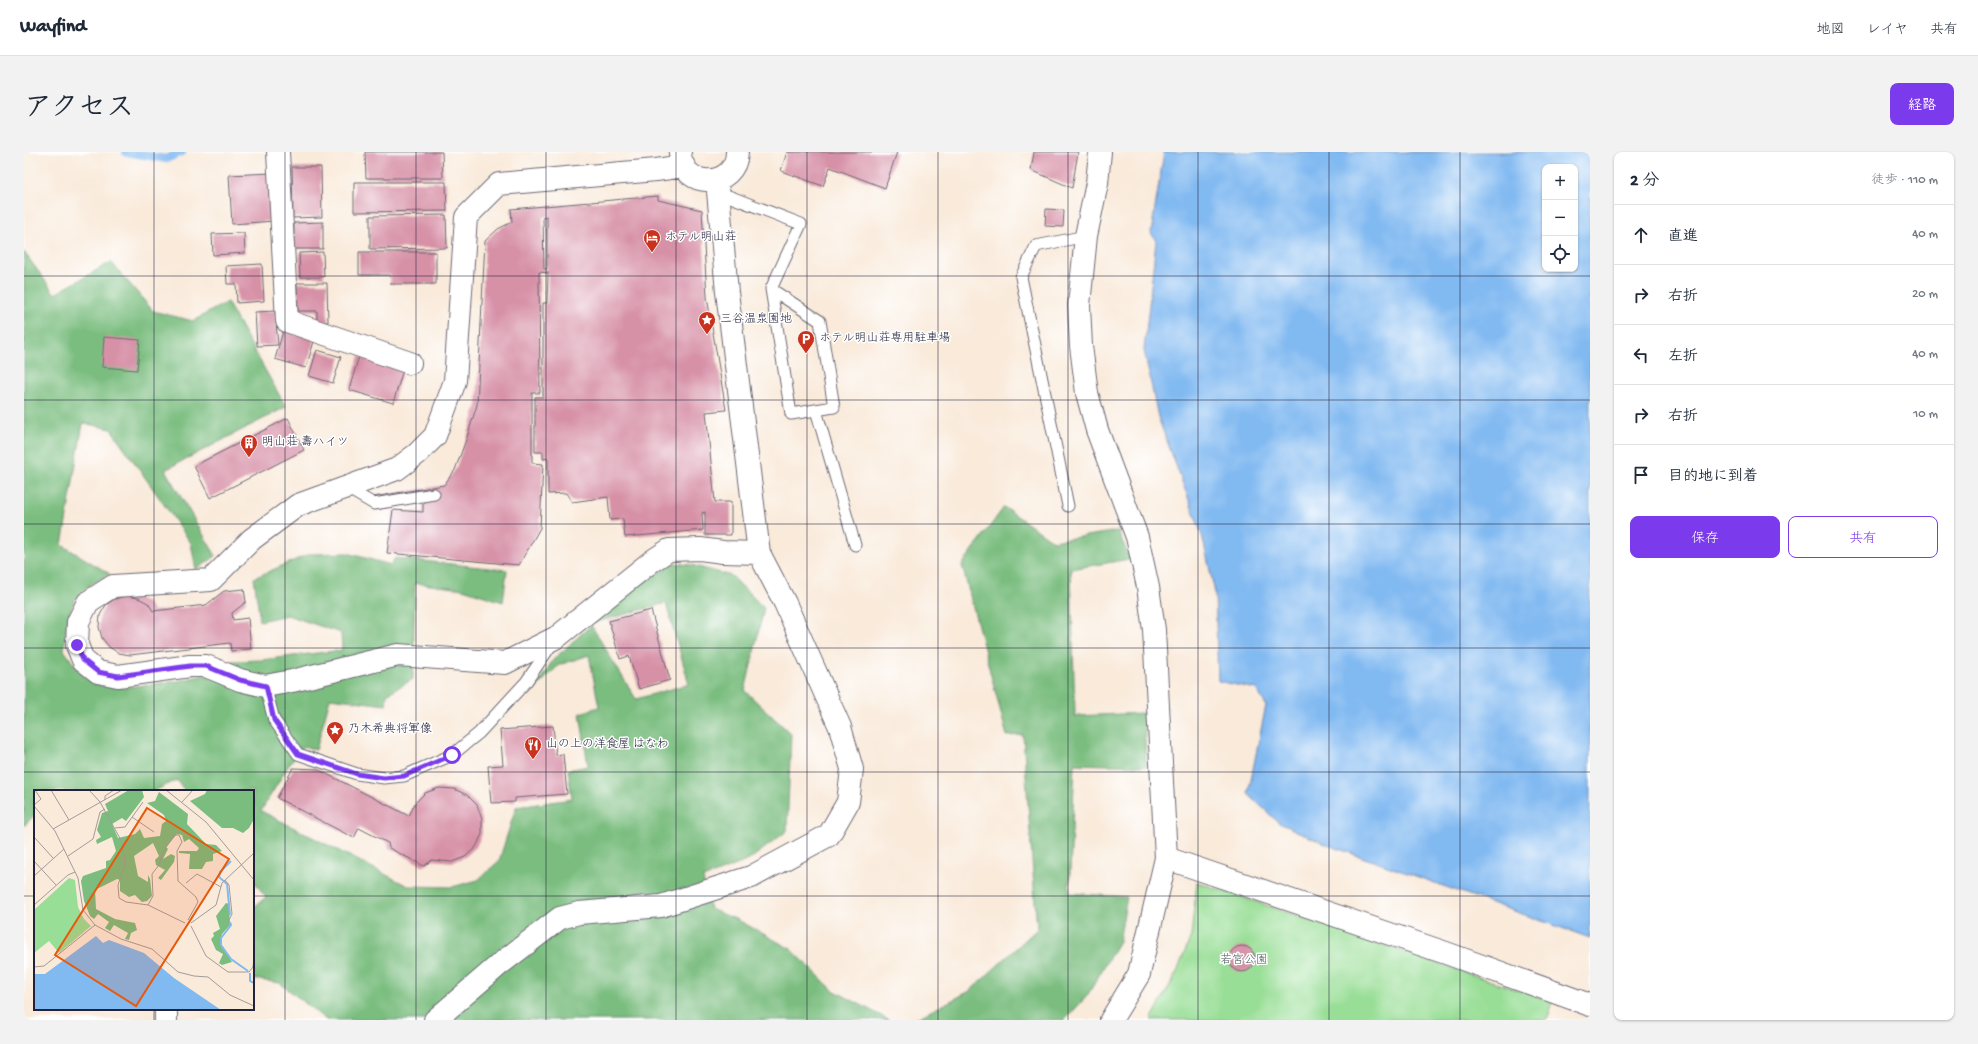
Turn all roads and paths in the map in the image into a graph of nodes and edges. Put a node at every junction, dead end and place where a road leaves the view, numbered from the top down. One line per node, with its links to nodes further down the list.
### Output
1 (278, 152): 8 (street)
2 (737, 152): 5 (street)
3 (1100, 152): 6 (street)
4 (682, 159): 5 (street); 10 (street)
5 (718, 186): 7 (lane); 14 (street)
6 (1086, 236): 12 (lane); 17 (street)
7 (771, 289): 9 (lane); 9 (lane)
8 (410, 363)
9 (816, 410): 13 (lane)
10 (344, 487): 11 (lane); 16 (street)
11 (434, 494)
12 (1068, 506)
13 (855, 545)
14 (758, 553): 15 (street); 19 (street)
15 (557, 637): 16 (street); 16 (lane)
16 (266, 686)
17 (1166, 858): 18 (street); 20 (street)
18 (1590, 1005)
19 (435, 1020)
20 (1111, 1020)

